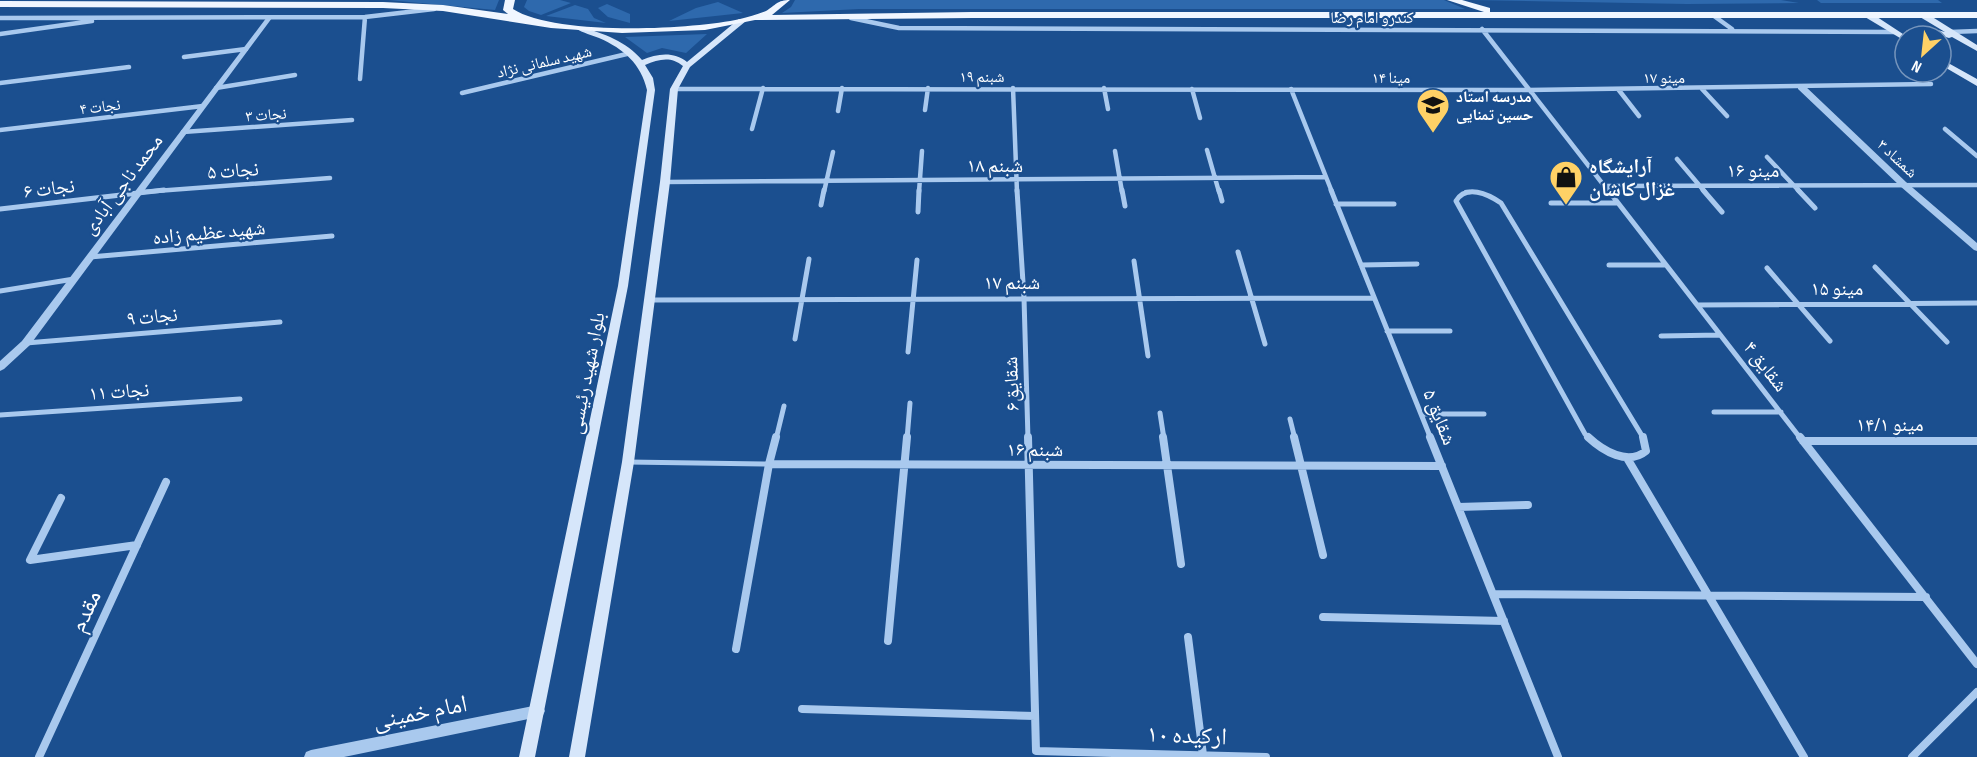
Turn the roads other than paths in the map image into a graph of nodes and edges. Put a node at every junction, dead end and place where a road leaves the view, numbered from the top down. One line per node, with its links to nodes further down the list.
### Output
1 (510, 0): 17 (main road)
2 (785, 0): 15 (main road)
3 (1452, 0): 9 (main road)
4 (0, 4): 5 (main road)
5 (442, 9): 11 (street); 17 (main road)
6 (1868, 15): 7 (main road); 10 (main road); 23 (main road)
7 (1923, 15): 8 (main road); 19 (main road)
8 (1977, 15)
9 (1586, 16): 10 (main road); 16 (main road)
10 (1714, 16): 22 (street)
11 (365, 17): 14 (street); 40 (street)
12 (0, 18): 13 (street)
13 (117, 18): 14 (street); 27 (street)
14 (269, 18): 31 (street, محمد ناجی آبادی)
15 (757, 18): 16 (main road); 18 (main road)
16 (850, 18): 20 (street, کندرو امام رضا)
17 (527, 20): 21 (main road)
18 (742, 21): 21 (main road); 36 (main road)
19 (1937, 24)
20 (1482, 28): 22 (street, کندرو امام رضا); 56 (street, شقایق ۴)
21 (581, 29): 33 (main road, بلوار شهید رئیسی)
22 (1732, 29): 25 (street, کندرو امام رضا)
23 (1893, 31)
24 (1977, 31): 26 (street)
25 (1893, 32)
26 (1953, 32)
27 (0, 34)
28 (1953, 34): 30 (main road)
29 (1953, 39): 30 (main road)
30 (1967, 43): 32 (main road)
31 (246, 49): 34 (street); 45 (street, محمد ناجی آبادی)
32 (1977, 49)
33 (631, 53): 35 (main road, بلوار شهید رئیسی); 57 (street, شهید سلمانی نژاد)
34 (183, 57)
35 (640, 64): 36 (main road); 179 (main road, بلوار شهید رئیسی)
36 (687, 66): 52 (main road)
37 (129, 67): 41 (street)
38 (1953, 68): 42 (main road)
39 (295, 75): 45 (street)
40 (360, 80)
41 (0, 83)
42 (1977, 83)
43 (1931, 84): 44 (street, مینو ۱۷)
44 (1801, 87): 51 (street, مینو ۱۷); 85 (street, شمشاد ۳)
45 (216, 88): 58 (street, محمد ناجی آبادی)
46 (763, 88): 47 (street, شبنم ۱۹); 52 (street, شبنم ۱۹); 66 (street)
47 (843, 88): 48 (street, شبنم ۱۹); 61 (street)
48 (928, 88): 49 (street, شبنم ۱۹); 60 (street)
49 (1013, 88): 50 (street, شبنم ۱۹); 82 (street, شقایق۶)
50 (1104, 88): 53 (street, شبنم ۱۹); 59 (street)
51 (1702, 88): 55 (street, مینو ۱۷); 63 (street)
52 (674, 89): 84 (main road)
53 (1192, 89): 54 (street, شبنم ۱۹); 64 (street)
54 (1291, 89): 56 (street, مینا ۱۴); 77 (street, شقایق ۵)
55 (1618, 89): 56 (street, مینو ۱۷); 62 (street)
56 (1528, 90): 88 (street, شقایق ۴)
57 (462, 93)
58 (203, 106): 68 (street, نجات ۴); 69 (street, محمد ناجی آبادی)
59 (1108, 109)
60 (925, 110)
61 (838, 111)
62 (1639, 116)
63 (1726, 116)
64 (1200, 118)
65 (352, 120): 69 (street, نجات ۳)
66 (752, 129)
67 (1945, 129): 74 (street)
68 (0, 130)
69 (183, 132): 90 (street, محمد ناجی آبادی)
70 (1207, 150): 79 (street)
71 (922, 151): 81 (street)
72 (1115, 151): 80 (street)
73 (833, 152): 83 (street)
74 (1977, 156)
75 (1767, 157): 87 (street)
76 (1677, 159): 89 (street)
77 (1325, 177): 79 (street, شبنم ۱۸); 94 (street, شقایق ۵)
78 (330, 178): 90 (street, نجات ۵)
79 (1216, 178): 80 (street, شبنم ۱۸); 91 (street)
80 (1121, 179): 82 (street, شبنم ۱۸); 97 (street)
81 (921, 180): 82 (street, شبنم ۱۸); 83 (street, شبنم ۱۸); 100 (street)
82 (1016, 180): 117 (street, شقایق۶)
83 (827, 181): 84 (street, شبنم ۱۸); 96 (street)
84 (665, 182): 122 (main road)
85 (1903, 184): 86 (street, مینو ۱۶); 87 (street, مینو ۱۶); 103 (street, شمشاد ۳)
86 (1977, 184)
87 (1793, 185): 89 (street, مینو ۱۶); 98 (street)
88 (1604, 186): 89 (street, مینو ۱۶); 93 (street, شقایق ۴)
89 (1700, 186): 101 (street)
90 (138, 192): 99 (street, نجات ۶); 105 (street, محمد ناجی آبادی)
91 (1222, 201)
92 (1551, 203): 93 (street)
93 (1617, 203): 112 (street, شقایق ۴)
94 (1336, 204): 95 (street); 110 (street, شقایق ۵)
95 (1394, 204)
96 (821, 205)
97 (1125, 206)
98 (1815, 208)
99 (0, 209)
100 (918, 212)
101 (1722, 212)
102 (332, 236): 105 (street, شهید عظیم زاده)
103 (1977, 248)
104 (1238, 252): 119 (street)
105 (90, 257): 115 (street, محمد ناجی آبادی)
106 (809, 259): 123 (street)
107 (917, 260): 121 (street)
108 (1134, 261): 118 (street)
109 (1417, 264): 110 (street)
110 (1361, 265): 120 (street, شقایق ۵)
111 (1609, 265): 112 (street)
112 (1666, 265): 127 (street, شقایق ۴)
113 (1875, 267): 124 (street)
114 (1767, 268): 126 (street)
115 (74, 279): 116 (street); 136 (street, محمد ناجی آبادی)
116 (0, 291)
117 (1024, 298): 118 (street, شبنم ۱۷); 121 (street, شبنم ۱۷); 157 (street, شقایق۶)
118 (1140, 298): 119 (street, شبنم ۱۷); 139 (street)
119 (1252, 298): 120 (street, شبنم ۱۷); 137 (street)
120 (1374, 298): 129 (street, شقایق ۵)
121 (913, 299): 123 (street, شبنم ۱۷); 138 (street)
122 (651, 300): 123 (street, شبنم ۱۷); 154 (main road)
123 (802, 300): 133 (street)
124 (1910, 303): 125 (street, مینو ۱۵); 126 (street, مینو ۱۵); 135 (street)
125 (1977, 303)
126 (1798, 304): 127 (street, مینو ۱۵); 134 (street)
127 (1697, 305): 131 (street, شقایق ۴)
128 (280, 322): 136 (street, نجات ۹)
129 (1387, 331): 130 (street); 147 (street, شقایق ۵)
130 (1450, 331)
131 (1720, 335): 132 (street); 146 (street, شقایق ۴)
132 (1661, 336)
133 (795, 339)
134 (1830, 342)
135 (1947, 342)
136 (26, 343): 140 (street, محمد ناجی آبادی)
137 (1265, 344)
138 (908, 352)
139 (1148, 356)
140 (0, 367)
141 (240, 399): 149 (street, نجات ۱۱)
142 (910, 403): 156 (street)
143 (784, 406): 155 (street)
144 (1160, 412): 158 (street)
145 (1714, 412): 146 (street)
146 (1780, 412): 151 (street, شقایق ۴)
147 (1421, 414): 148 (street); 160 (street, شقایق ۵)
148 (1484, 414)
149 (0, 415)
150 (1290, 419): 159 (street)
151 (1803, 441): 152 (street, مینو ۱۴/۱); 170 (street, شقایق ۴)
152 (1977, 441)
153 (1627, 458): 153 (street); 169 (street)
154 (628, 462): 155 (lane, شبنم ۱۶); 187 (main road)
155 (769, 464): 156 (street, شبنم ۱۶); 175 (street)
156 (904, 465): 157 (street, شبنم ۱۶); 174 (street)
157 (1030, 466): 158 (street, شبنم ۱۶); 180 (street, شقایق۶)
158 (1167, 466): 159 (street, شبنم ۱۶); 167 (street)
159 (1301, 466): 160 (street, شبنم ۱۶); 166 (street)
160 (1442, 466): 164 (street, شقایق ۵)
161 (166, 482): 165 (street, مقدم)
162 (61, 498): 165 (street)
163 (1528, 505): 164 (street)
164 (1458, 507): 168 (street, شقایق ۵)
165 (137, 544): 184 (street, مقدم)
166 (1323, 555)
167 (1181, 564)
168 (1493, 594): 169 (street); 172 (street, شقایق ۵)
169 (1709, 597): 170 (street); 190 (street)
170 (1926, 597): 176 (street, شقایق ۴)
171 (1323, 617): 172 (street)
172 (1504, 621): 189 (street, شقایق ۵)
173 (1188, 637): 183 (street)
174 (888, 641)
175 (736, 649)
176 (1977, 664)
177 (1977, 692): 191 (street)
178 (801, 709): 180 (street)
179 (538, 711): 185 (street, امام خمینی); 186 (main road, بلوار شهید رئیسی)
180 (1035, 716): 181 (street, شقایق۶)
181 (1036, 751): 182 (street, ارکیده ۱۰)
182 (1108, 755): 183 (street, ارکیده ۱۰)
183 (1203, 755): 188 (street, ارکیده ۱۰)
184 (39, 757)
185 (310, 757)
186 (527, 757)
187 (577, 757)
188 (1266, 757)
189 (1558, 757)
190 (1804, 757)
191 (1912, 757)

